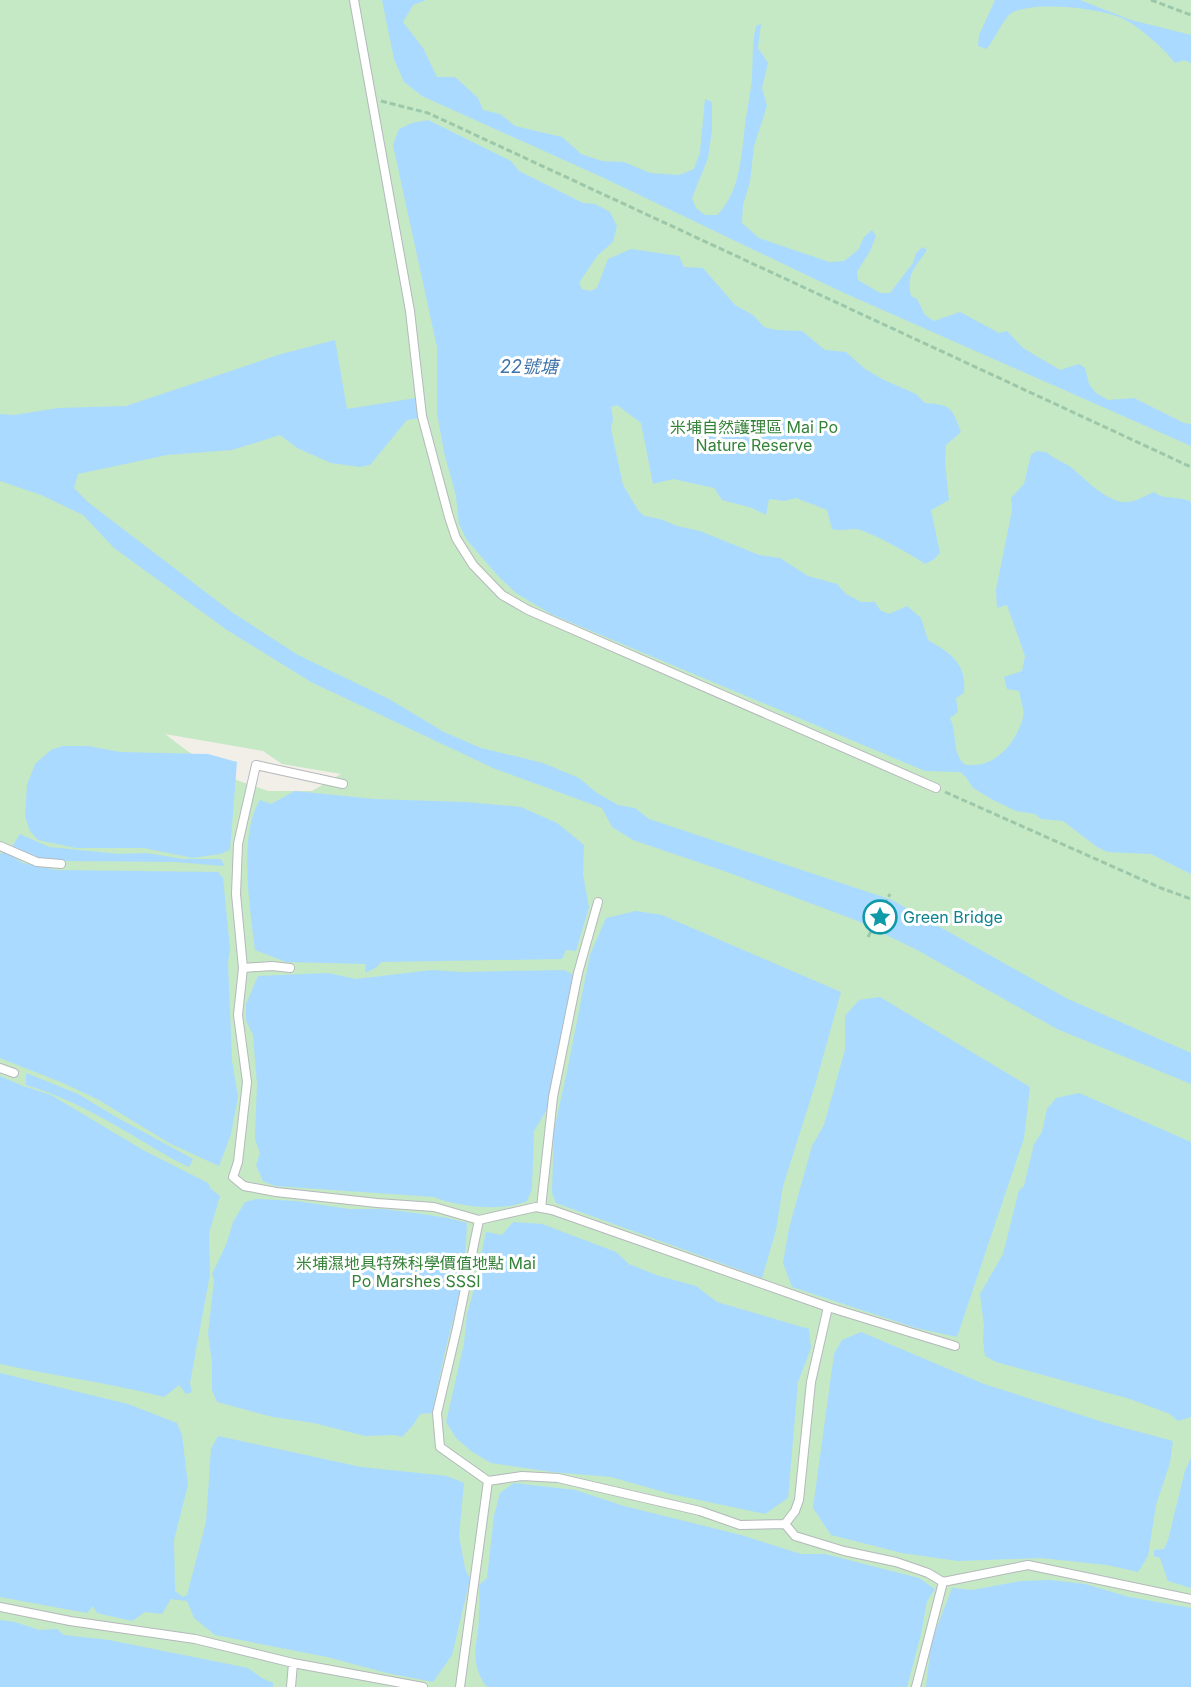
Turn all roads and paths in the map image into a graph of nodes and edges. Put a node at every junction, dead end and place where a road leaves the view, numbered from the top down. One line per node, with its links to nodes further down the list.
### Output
1 (354, 0): 4 (lane)
2 (1151, 0): 3 (path)
3 (1191, 15)
4 (372, 98): 5 (path); 7 (lane)
5 (1191, 467)
6 (343, 784): 14 (lane)
7 (936, 788): 11 (path)
8 (0, 846): 9 (lane)
9 (61, 864)
10 (890, 894): 13 (path)
11 (1191, 899)
12 (598, 902): 18 (lane)
13 (868, 937)
14 (243, 968): 15 (lane); 19 (lane)
15 (290, 968)
16 (0, 1068): 17 (lane)
17 (14, 1073)
18 (541, 1208): 19 (lane); 20 (lane)
19 (479, 1220): 22 (lane)
20 (828, 1307): 21 (lane); 23 (lane)
21 (955, 1346)
22 (488, 1480): 23 (lane); 30 (lane)
23 (785, 1524): 24 (lane)
24 (943, 1582): 25 (lane); 31 (lane)
25 (1191, 1599)
26 (0, 1607): 27 (lane)
27 (293, 1663): 28 (lane); 29 (lane)
28 (291, 1687)
29 (423, 1687)
30 (460, 1687)
31 (916, 1687)

